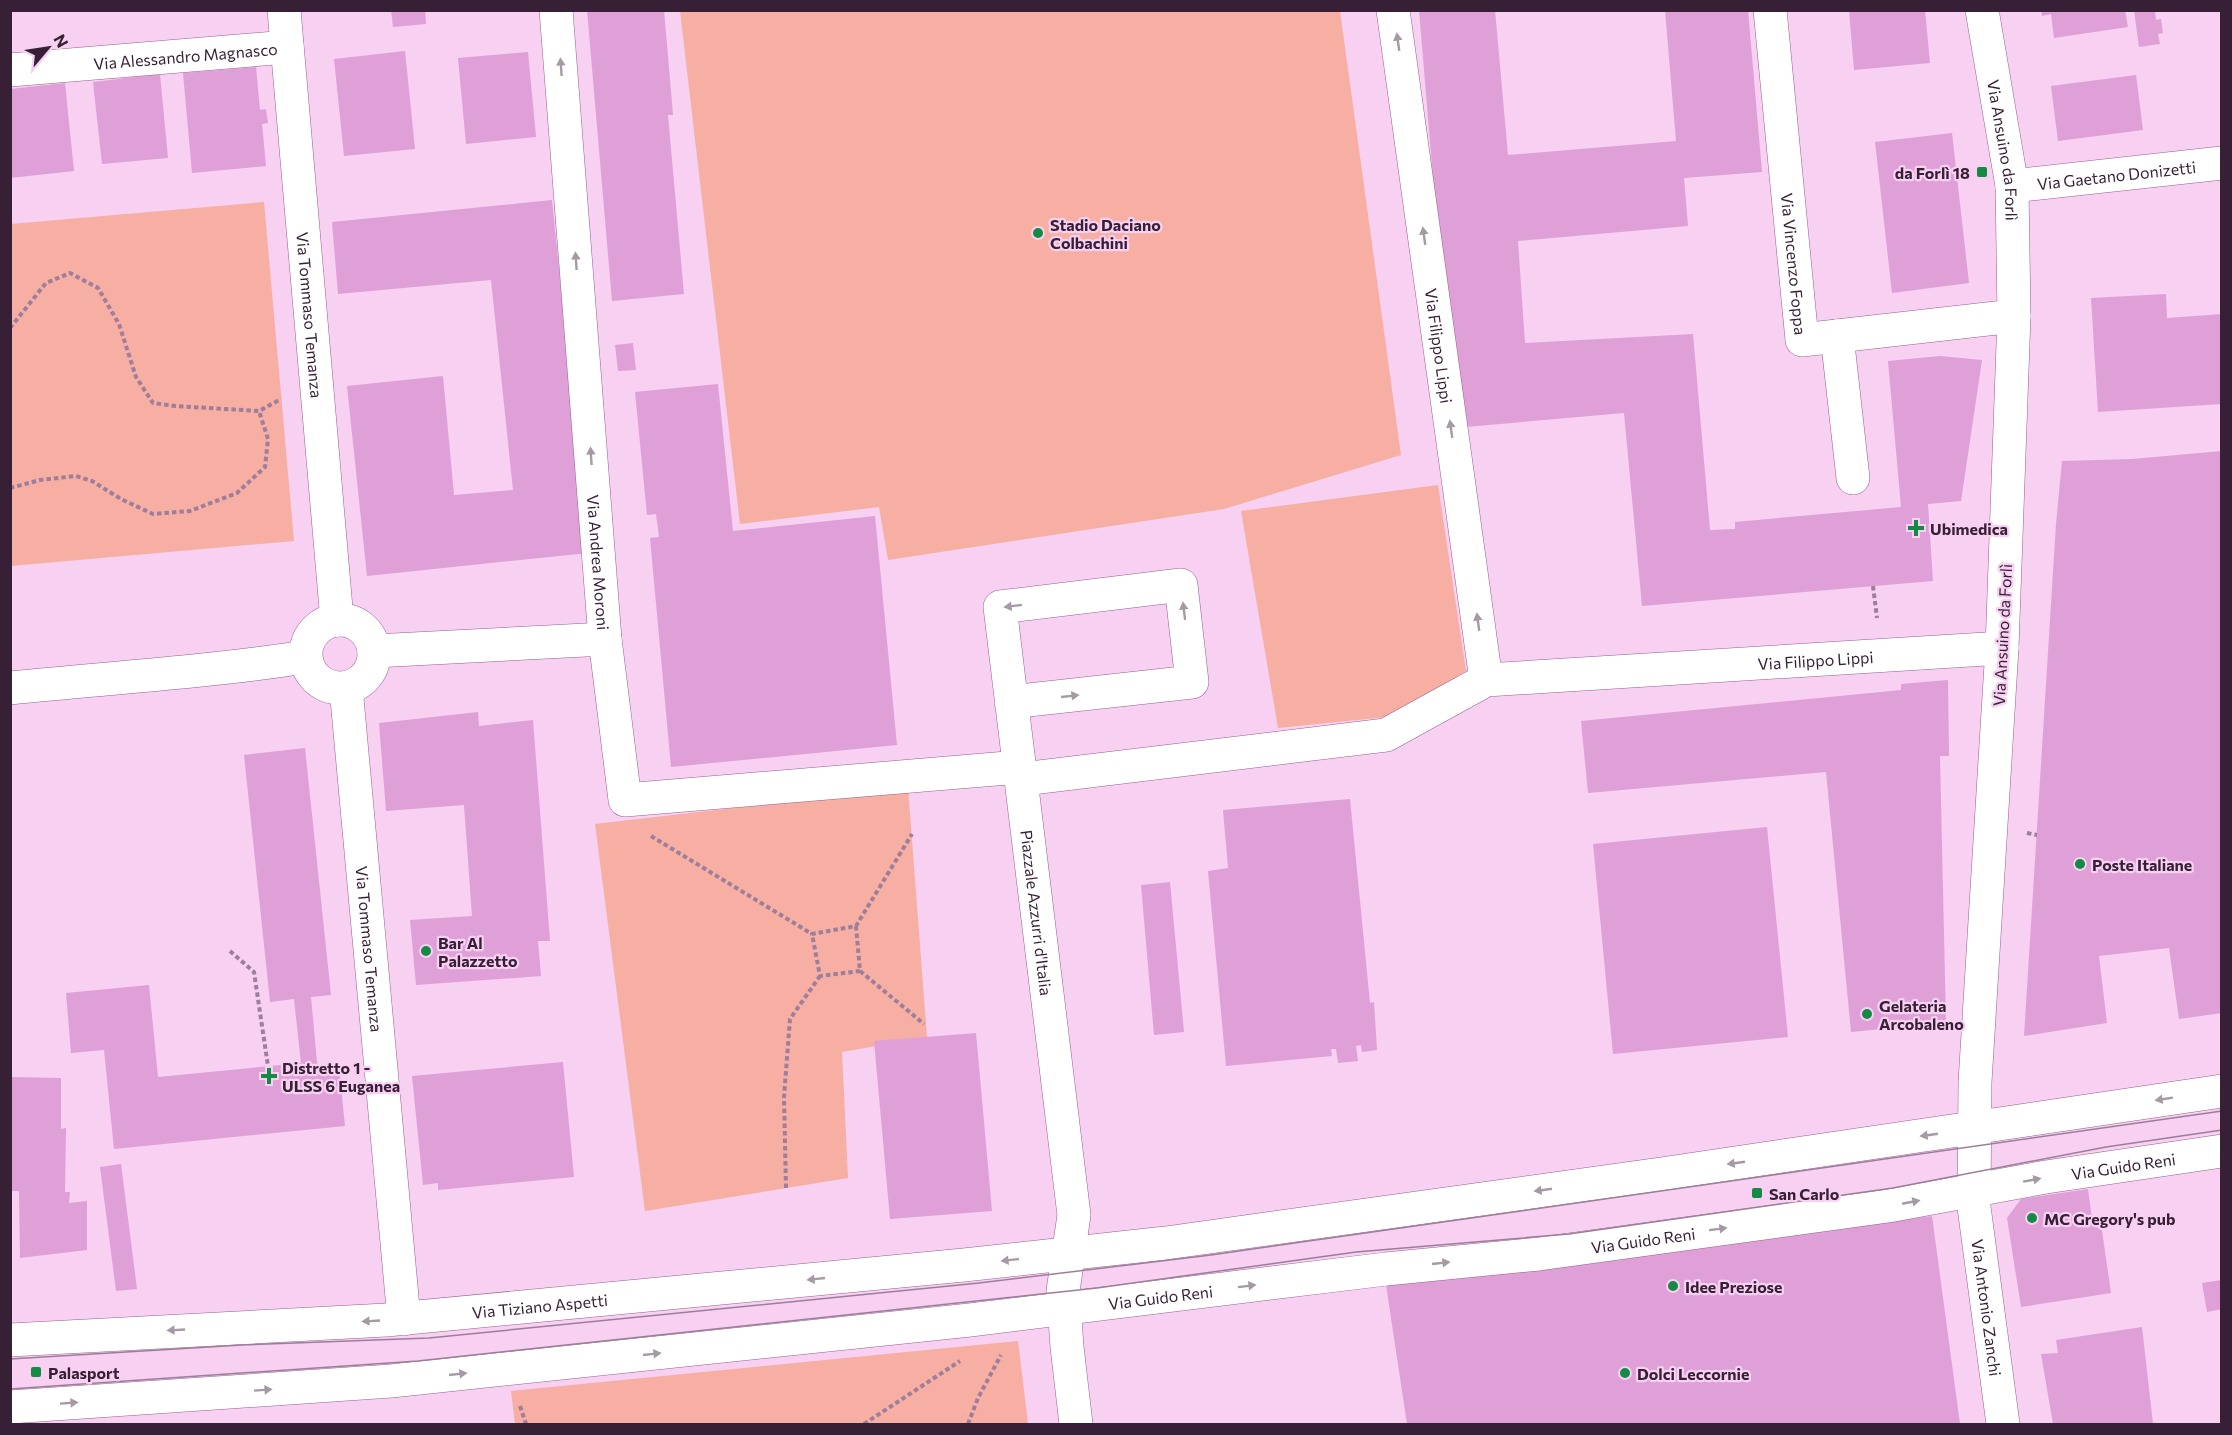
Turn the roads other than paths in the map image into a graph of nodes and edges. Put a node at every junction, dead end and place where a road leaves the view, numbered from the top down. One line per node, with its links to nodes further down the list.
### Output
1 (284, 10): 6 (street, Via Tommaso Temanza)
2 (556, 10): 14 (street, Via Andrea Moroni, one-way to 2)
3 (1393, 10): 18 (street, Via Filippo Lippi, one-way to 3)
4 (1770, 10): 11 (street, Via Vincenzo Foppa)
5 (1982, 10): 9 (street, Via Ansuino da Forlì)
6 (287, 47): 7 (street, Via Alessandro Magnasco); 13 (street, Via Tommaso Temanza)
7 (10, 70)
8 (2222, 163): 9 (street, Via Gaetano Donizetti)
9 (2012, 186): 10 (street, Via Ansuino da Forlì)
10 (2014, 316): 11 (street, Via Vincenzo Foppa); 15 (street, Via Ansuino da Forlì)
11 (1837, 336): 12 (street)
12 (1853, 478)
13 (337, 620): 16 (street); 17 (street)
14 (605, 639): 16 (street); 22 (street, Via Andrea Moroni)
15 (2002, 648): 18 (street, Via Filippo Lippi); 24 (street, Via Ansuino da Forlì)
16 (374, 651): 20 (street)
17 (305, 657): 19 (street); 20 (street)
18 (1486, 680): 22 (street, Via Filippo Lippi)
19 (10, 688)
20 (346, 688): 28 (street, Via Tommaso Temanza)
21 (1011, 702): 21 (street, Piazzale Azzurri d'Italia, one-way to 21); 22 (street, Piazzale Azzurri d'Italia)
22 (1022, 773): 27 (street, Piazzale Azzurri d'Italia)
23 (2222, 1091): 24 (street, one-way to 24)
24 (1974, 1128): 26 (street, Via Ansuino da Forlì); 27 (street, one-way to 27)
25 (2222, 1150): 26 (street, Via Guido Reni, one-way to 25)
26 (1974, 1190): 27 (street, Via Guido Reni, one-way to 26); 33 (street, Via Antonio Zanchi)
27 (1065, 1282): 28 (street, Via Tiziano Aspetti, one-way to 28); 31 (street, one-way to 27); 32 (street, Piazzale Azzurri d'Italia)
28 (404, 1319): 29 (street, Via Tiziano Aspetti, one-way to 29)
29 (10, 1340)
30 (10, 1407): 31 (street, one-way to 31)
31 (167, 1411)
32 (1076, 1425)
33 (2003, 1425)

